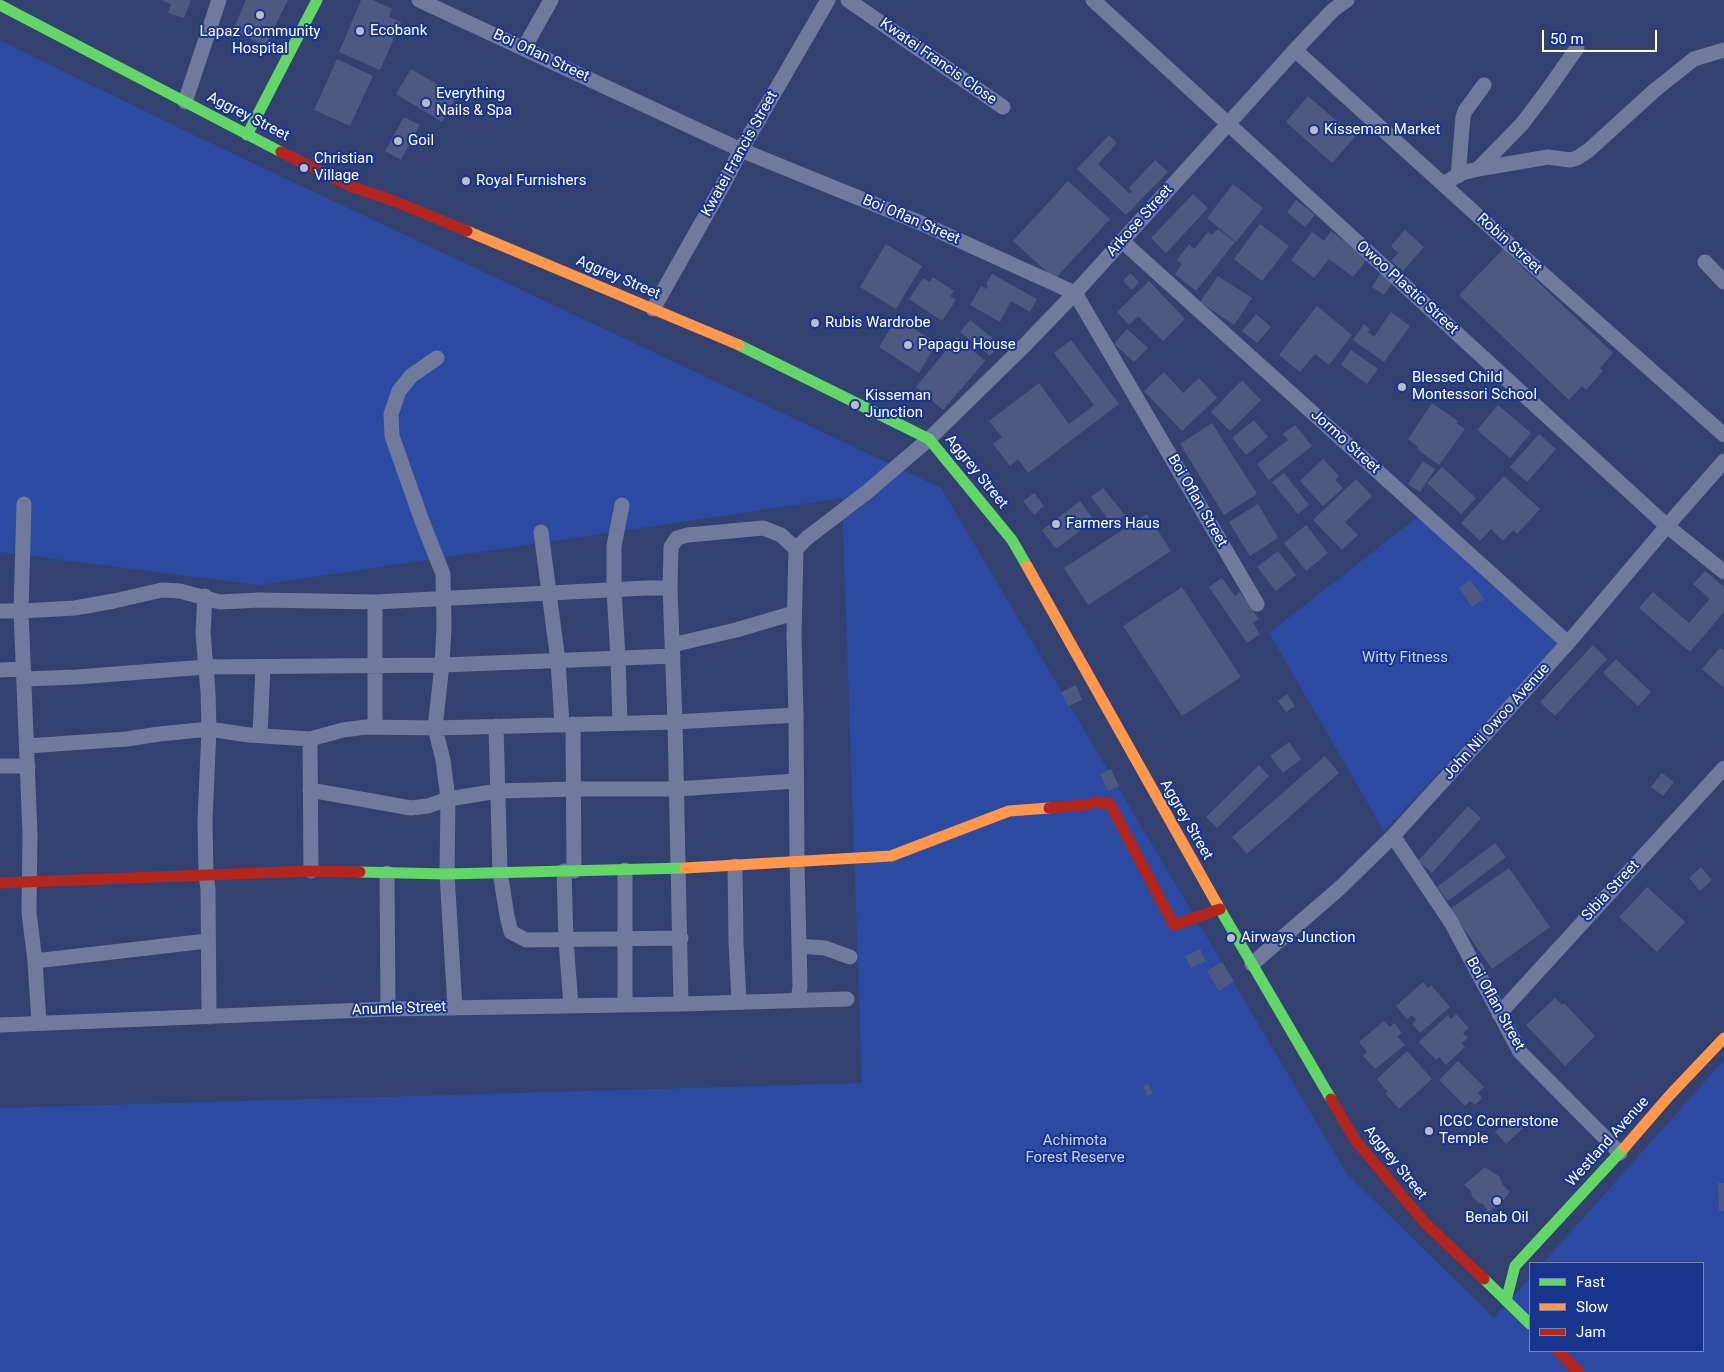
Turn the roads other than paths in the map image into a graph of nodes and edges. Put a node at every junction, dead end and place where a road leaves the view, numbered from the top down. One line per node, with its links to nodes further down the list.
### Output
1 (219, 0): 16 (street)
2 (317, 0): 19 (main road)
3 (418, 0): 11 (street, Boi Oflan Street)
4 (551, 0): 11 (street)
5 (828, 0): 20 (street, Kwatei Francis Street)
6 (848, 0): 17 (street, Kwatei Francis Close)
7 (1093, 0): 18 (street, Owoo Plastic Street)
8 (1347, 0): 9 (street, Arkose Street)
9 (1329, 5): 13 (street, Arkose Street)
10 (0, 6): 16 (main road, Aggrey Street)
11 (524, 48): 20 (street, Boi Oflan Street)
12 (1576, 48): 21 (street)
13 (1296, 50): 18 (street, Arkose Street); 23 (street, Robin Street)
14 (1724, 50): 21 (street)
15 (1484, 85): 22 (street)
16 (185, 102): 19 (main road, Aggrey Street)
17 (1003, 107)
18 (1228, 125): 24 (street, Arkose Street); 35 (street, Owoo Plastic Street)
19 (247, 136): 28 (main road, Aggrey Street)
20 (741, 150): 27 (street, Boi Oflan Street); 28 (street, Kwatei Francis Street)
21 (1478, 169): 22 (street)
22 (1458, 176): 23 (street)
23 (1443, 184): 30 (street, Robin Street)
24 (1122, 241): 27 (street, Arkose Street); 49 (street, Jormo Street)
25 (1705, 262): 26 (street)
26 (1724, 282)
27 (1075, 293): 31 (street, Arkose Street); 45 (street, Boi Oflan Street)
28 (653, 309): 31 (main road, Aggrey Street)
29 (437, 358): 43 (street)
30 (1724, 435)
31 (929, 439): 37 (street, Arkose Street); 92 (main road, Aggrey Street)
32 (1724, 461): 35 (street, John Nii Owoo Avenue)
33 (24, 504): 47 (street)
34 (622, 505): 40 (street)
35 (1667, 526): 38 (street, Owoo Plastic Street); 49 (street, John Nii Owoo Avenue)
36 (541, 532): 41 (street)
37 (796, 548): 39 (street); 48 (street)
38 (1724, 572)
39 (670, 588): 40 (street); 50 (street)
40 (614, 590): 41 (street); 51 (street)
41 (550, 594): 43 (street); 52 (street)
42 (205, 596): 44 (street); 47 (street); 55 (street)
43 (443, 599): 44 (street); 53 (street)
44 (375, 602): 54 (street)
45 (1257, 604)
46 (0, 611): 47 (street)
47 (21, 611): 58 (street)
48 (794, 613): 50 (street); 59 (street)
49 (1568, 643): 79 (street, John Nii Owoo Avenue)
50 (672, 651): 51 (street); 60 (street)
51 (618, 658): 52 (street); 61 (street)
52 (558, 661): 53 (street); 62 (street)
53 (442, 665): 54 (street); 65 (street)
54 (374, 666): 56 (street); 64 (street)
55 (206, 667): 56 (street); 58 (street); 66 (street)
56 (263, 667): 67 (street)
57 (0, 670): 58 (street)
58 (24, 674): 69 (street)
59 (796, 714): 60 (street); 73 (street)
60 (675, 722): 61 (street); 75 (street)
61 (620, 723): 62 (street)
62 (568, 724): 63 (street); 74 (street)
63 (496, 726): 65 (street); 77 (street)
64 (375, 727): 65 (street); 68 (street)
65 (435, 728): 78 (street)
66 (209, 729): 67 (street); 69 (street); 89 (street)
67 (260, 735): 68 (street)
68 (310, 740): 76 (street)
69 (27, 746): 71 (street)
70 (0, 766): 71 (street)
71 (28, 766): 90 (street)
72 (1724, 768): 109 (street, Sibia Street)
73 (796, 781): 75 (street); 80 (street)
74 (574, 789): 75 (street); 77 (street); 85 (street)
75 (676, 789): 82 (street)
76 (310, 790): 78 (street); 84 (street)
77 (498, 792): 78 (street); 86 (street)
78 (448, 799): 88 (street)
79 (1393, 836): 100 (street, John Nii Owoo Avenue); 109 (street, Boi Oflan Street)
80 (797, 862): 81 (main road); 92 (main road); 97 (street)
81 (735, 866): 82 (main road); 103 (street)
82 (678, 868): 83 (main road); 94 (street)
83 (625, 870): 85 (main road); 93 (street)
84 (311, 871): 87 (main road); 89 (main road)
85 (569, 871): 86 (main road); 96 (street)
86 (500, 872): 88 (main road); 96 (street)
87 (387, 874): 88 (main road); 108 (street)
88 (447, 874): 107 (street)
89 (206, 875): 90 (main road); 95 (street)
90 (29, 882): 91 (main road); 99 (street)
91 (0, 883)
92 (1220, 909): 100 (main road, Aggrey Street)
93 (625, 938): 94 (street); 96 (street); 106 (street)
94 (681, 938): 104 (street)
95 (208, 941): 99 (street); 110 (street)
96 (566, 941): 105 (street)
97 (799, 946): 98 (street); 102 (street)
98 (850, 958)
99 (35, 961): 111 (street)
100 (1252, 964): 115 (main road, Aggrey Street)
101 (848, 999): 102 (street, Anumle Street)
102 (798, 1000): 103 (street, Anumle Street)
103 (739, 1002): 104 (street, Anumle Street)
104 (681, 1004): 106 (street, Anumle Street)
105 (571, 1005): 106 (street, Anumle Street); 107 (street, Anumle Street)
106 (625, 1005)
107 (455, 1008): 108 (street, Anumle Street)
108 (388, 1009): 110 (street, Anumle Street)
109 (1499, 1014): 114 (street, Boi Oflan Street)
110 (210, 1017): 111 (street, Anumle Street)
111 (39, 1023): 112 (street, Anumle Street)
112 (0, 1025)
113 (1724, 1038): 114 (main road, Westland Avenue)
114 (1620, 1153): 115 (main road, Westland Avenue)
115 (1506, 1301): 116 (main road, Aggrey Street)
116 (1529, 1323)
117 (1559, 1352): 118 (main road)
118 (1580, 1372)

